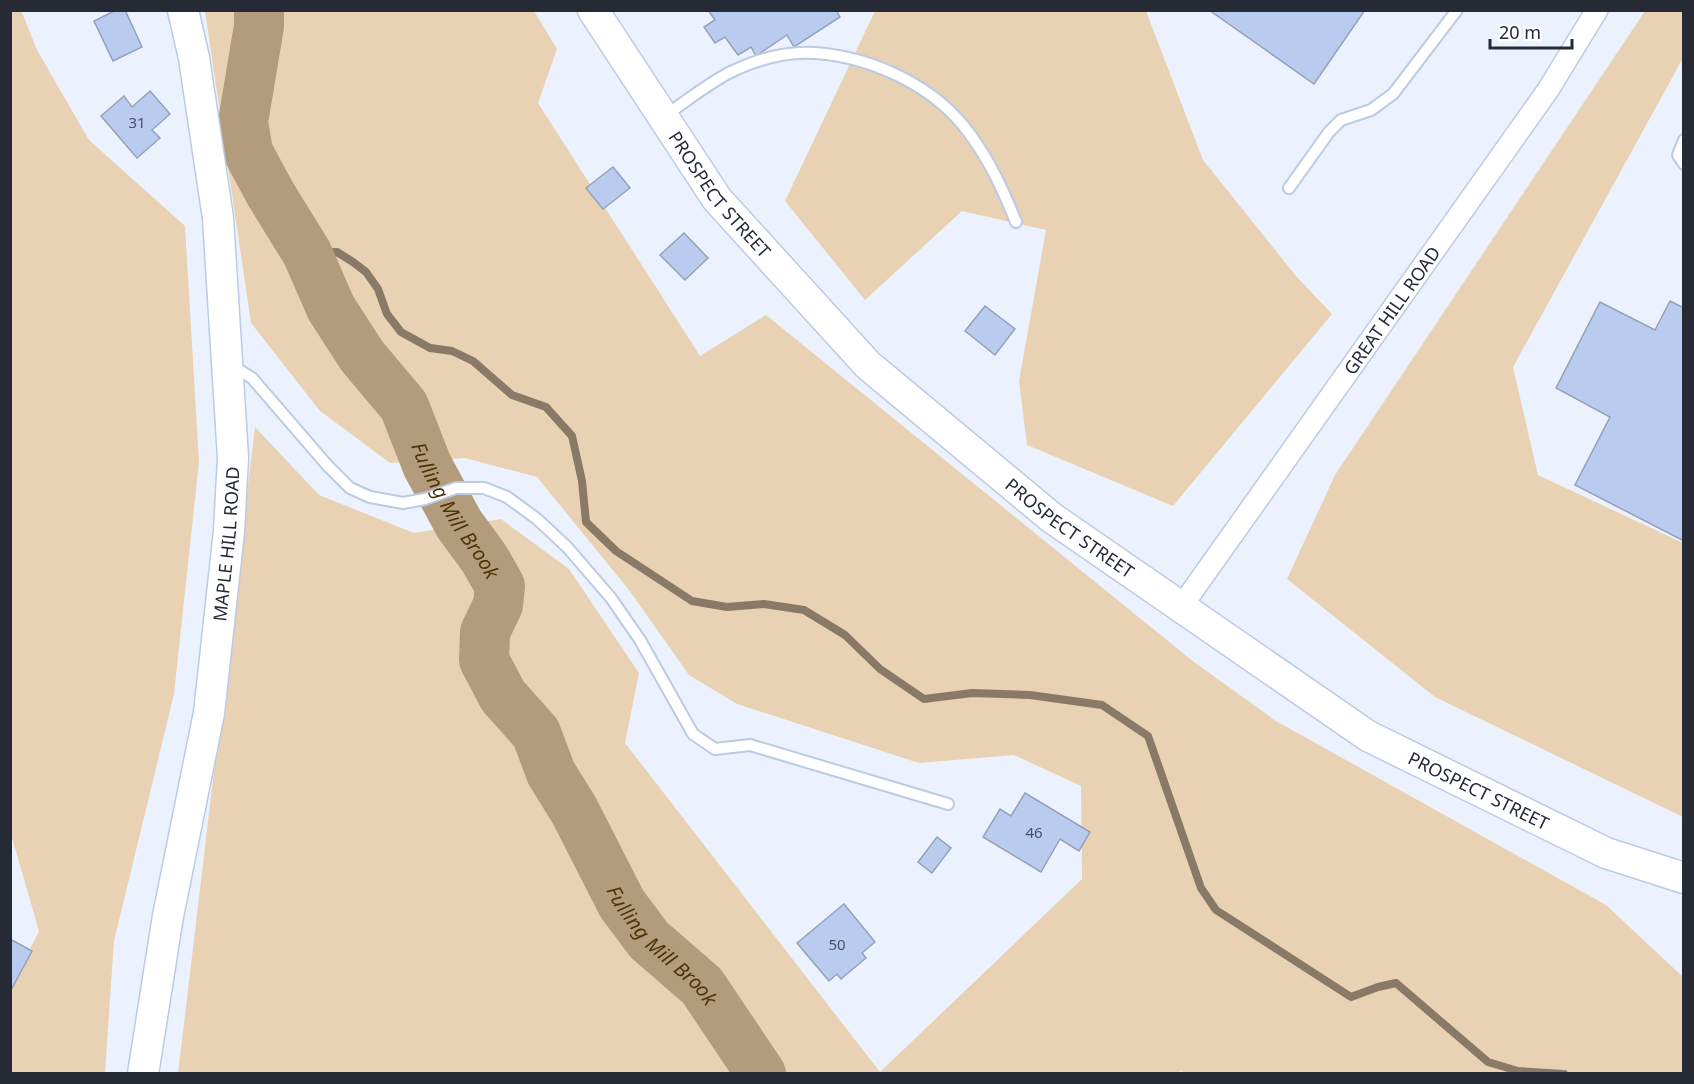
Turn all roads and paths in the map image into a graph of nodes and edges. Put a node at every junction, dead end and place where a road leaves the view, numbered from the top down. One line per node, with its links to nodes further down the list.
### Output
1 (183, 10): 10 (main road, MAPLE HILL ROAD)
2 (592, 10): 5 (main road, PROSPECT STREET)
3 (1457, 10): 8 (lane)
4 (1597, 10): 11 (street, GREAT HILL ROAD)
5 (663, 117): 9 (lane); 11 (main road, PROSPECT STREET)
6 (1683, 140): 7 (lane)
7 (1683, 164)
8 (1288, 188)
9 (1016, 222)
10 (228, 363): 12 (lane); 14 (main road, MAPLE HILL ROAD)
11 (1181, 607): 13 (main road, PROSPECT STREET)
12 (948, 804)
13 (1683, 878)
14 (143, 1074)

